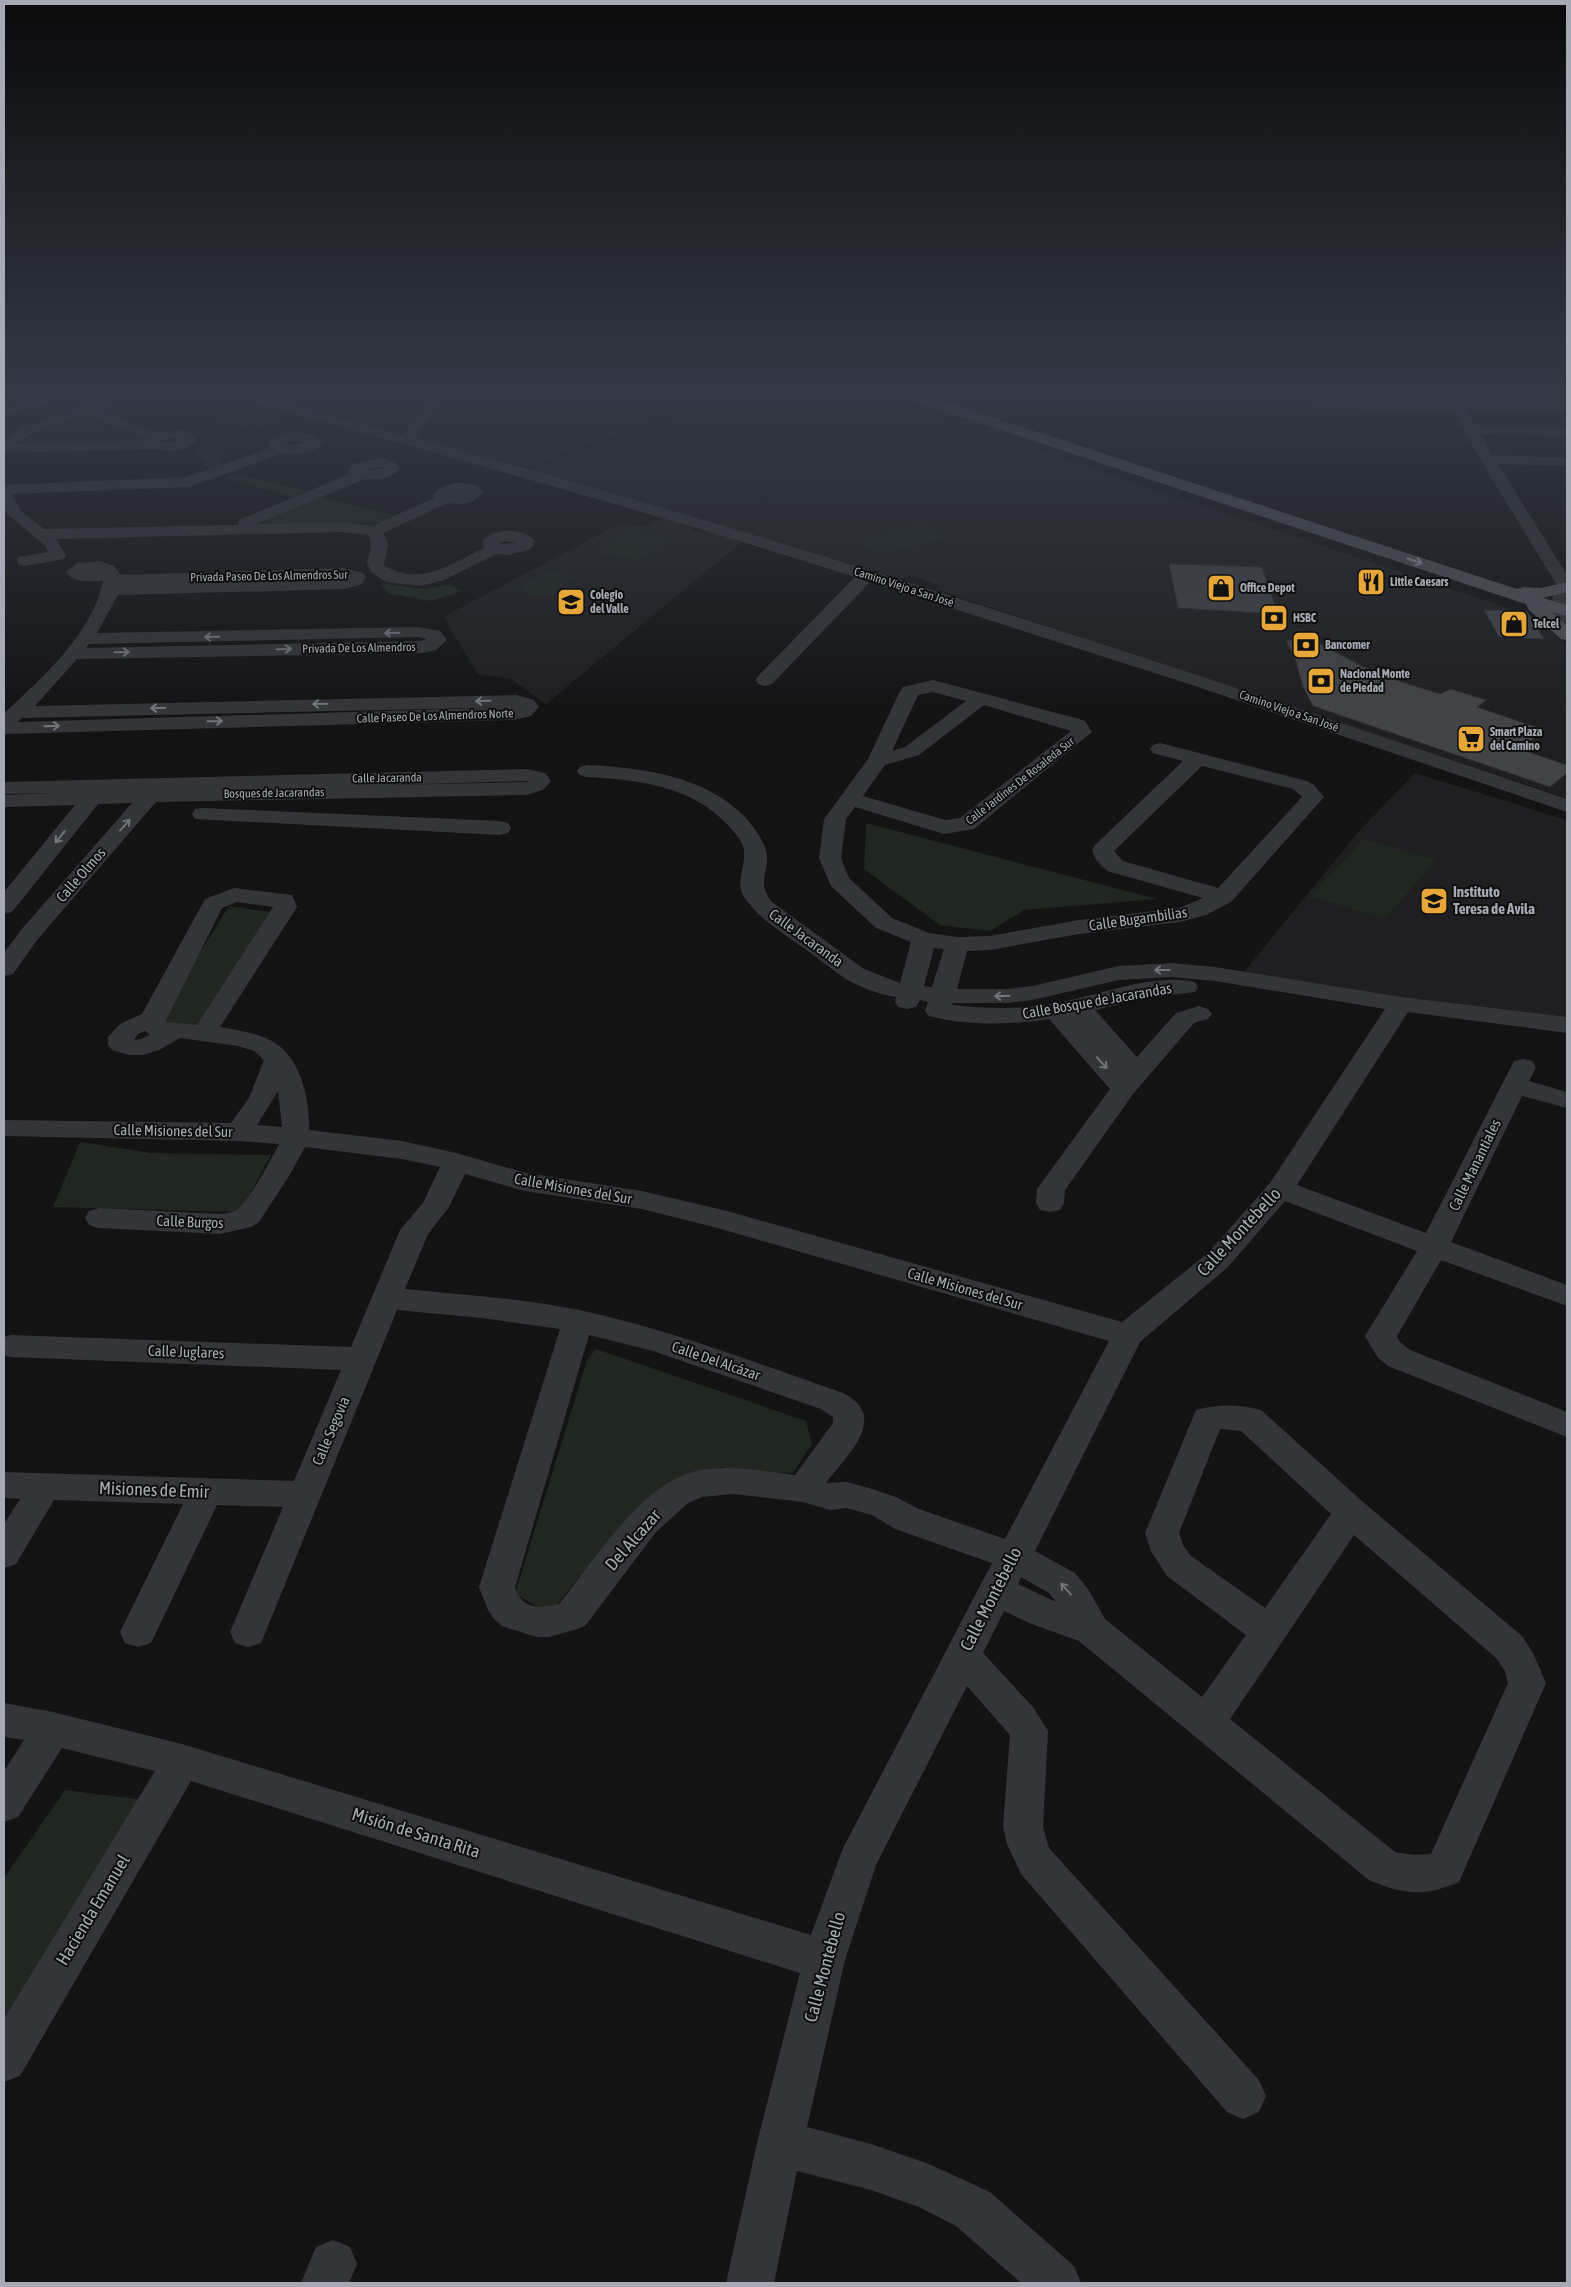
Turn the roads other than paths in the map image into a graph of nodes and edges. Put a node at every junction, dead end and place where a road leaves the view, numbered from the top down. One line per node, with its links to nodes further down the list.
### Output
1 (7, 500): 10 (street)
2 (300, 500): 8 (street)
3 (441, 500): 9 (street)
4 (616, 500): 17 (street, Camino Viejo a San José)
5 (1228, 500): 16 (main road, one-way to 16)
6 (1263, 500): 20 (main road)
7 (1512, 500): 13 (street)
8 (227, 530): 9 (street); 10 (street)
9 (374, 531): 11 (street)
10 (43, 534): 15 (street)
11 (495, 549)
12 (1567, 552): 13 (street)
13 (1547, 558): 14 (street); 20 (street)
14 (1567, 558)
15 (25, 562)
16 (1453, 573): 19 (main road); 20 (main road)
17 (867, 575): 25 (street); 41 (street, Camino Viejo a San José)
18 (238, 581): 18 (street, Privada Paseo De Los Almendros Sur); 22 (street, Privada Paseo De Los Almendros Sur)
19 (1516, 594): 20 (main road); 21 (main road)
20 (1562, 597): 21 (street)
21 (1567, 634)
22 (85, 639): 23 (street, Privada De Los Almendros, one-way to 22); 24 (street)
23 (264, 643): 23 (street, Privada De Los Almendros, one-way to 23); 24 (street, Privada De Los Almendros, one-way to 23)
24 (73, 654): 28 (street)
25 (765, 680)
26 (980, 699): 30 (street); 30 (street, Calle Jardines De Rosaleda Sur); 37 (street, Calle Jardines De Rosaleda Sur)
27 (356, 710): 27 (street, Calle Paseo De Los Almendros Norte, one-way to 27); 28 (street, Calle Paseo De Los Almendros Norte)
28 (8, 722)
29 (1160, 749): 31 (street)
30 (878, 760): 37 (street, Calle Jardines De Rosaleda Sur)
31 (1196, 760): 44 (street, Calle Bugambilias); 44 (street)
32 (586, 771): 51 (street, Calle Jacaranda)
33 (541, 781): 34 (street, Bosques de Jacarandas)
34 (368, 785): 40 (street, Calle Jacaranda); 40 (street, Bosques de Jacarandas)
35 (4, 788): 36 (street)
36 (156, 790): 38 (street, Bosques de Jacarandas); 40 (street, Bosques de Jacarandas); 47 (street, Calle Olmos, one-way to 36)
37 (851, 798): 48 (street, Calle Jardines De Rosaleda Sur)
38 (90, 799): 39 (street, Bosques de Jacarandas); 45 (street, one-way to 45)
39 (4, 801)
40 (233, 801): 42 (street, Calle Jacaranda); 43 (street, Calle Jacaranda)
41 (1567, 806)
42 (203, 814)
43 (500, 828)
44 (1223, 897): 49 (street, Calle Bugambilias)
45 (4, 908)
46 (4, 934): 47 (street)
47 (29, 935): 50 (street, Calle Olmos)
48 (924, 939): 49 (street, Calle Jardines De Rosaleda Sur); 51 (street)
49 (957, 944): 52 (street)
50 (4, 969)
51 (903, 994): 52 (street, Calle Bosque de Jacarandas)
52 (940, 1003): 53 (street, Calle Bosque de Jacarandas); 54 (street, Calle Bosque de Jacarandas, one-way to 52)
53 (1066, 1009): 54 (street, Calle Bosque de Jacarandas); 62 (street)
54 (1396, 1011): 57 (street, Calle Bosque de Jacarandas); 60 (street, Calle Bosque de Jacarandas); 70 (street, Calle Montebello)
55 (1199, 1014): 62 (street)
56 (152, 1019): 58 (street); 58 (street); 59 (street)
57 (1567, 1025)
58 (175, 1030): 59 (street)
59 (204, 1033): 61 (street)
60 (1567, 1040)
61 (277, 1060): 63 (street); 64 (street)
62 (1130, 1080): 71 (street)
63 (262, 1098): 64 (street); 67 (street)
64 (294, 1099): 68 (street)
65 (1567, 1100): 73 (street, Calle Manantiales)
66 (4, 1128): 67 (street, Calle Misiones del Sur)
67 (239, 1132): 68 (street, Calle Misiones del Sur)
68 (295, 1137): 69 (street, Calle Misiones del Sur); 72 (street, Calle Burgos)
69 (447, 1160): 75 (street, Calle Segovia); 77 (street, Calle Misiones del Sur)
70 (1280, 1189): 73 (street); 77 (street, Calle Montebello)
71 (1050, 1203)
72 (99, 1218)
73 (1435, 1245): 74 (street); 80 (street, Calle Manantiales)
74 (1567, 1296)
75 (387, 1298): 76 (street, Calle Del Alcázar); 79 (street, Calle Segovia)
76 (578, 1321): 84 (street, Calle Del Alcázar); 84 (street, Del Alcazar)
77 (1128, 1335): 88 (street, Calle Montebello)
78 (11, 1346): 79 (street, Calle Juglares)
79 (361, 1358): 85 (street, Calle Segovia)
80 (1567, 1425)
81 (4, 1485): 82 (street, Misiones de Emir)
82 (45, 1486): 83 (street, Misiones de Emir); 87 (street)
83 (206, 1492): 85 (street, Misiones de Emir); 92 (street)
84 (817, 1493): 88 (street)
85 (304, 1494): 93 (street, Calle Segovia)
86 (1351, 1512): 91 (street); 91 (street); 96 (street)
87 (4, 1554)
88 (1012, 1556): 89 (street, Calle Montebello); 90 (street, one-way to 88)
89 (998, 1591): 90 (street); 94 (street, Calle Montebello)
90 (1092, 1630): 96 (street)
91 (1268, 1630): 96 (street)
92 (138, 1632)
93 (248, 1632)
94 (963, 1656): 100 (street, Calle Montebello); 102 (street)
95 (4, 1720): 97 (street, Misión de Santa Rita)
96 (1206, 1723)
97 (53, 1729): 98 (street, Misión de Santa Rita); 99 (street)
98 (182, 1761): 100 (street, Misión de Santa Rita); 101 (street, Hacienda Emanuel)
99 (4, 1804)
100 (824, 1960): 103 (street, Calle Montebello)
101 (4, 2060)
102 (1243, 2096)
103 (780, 2143): 104 (street, Calle Montebello); 105 (street)
104 (750, 2283)
105 (1057, 2283)

